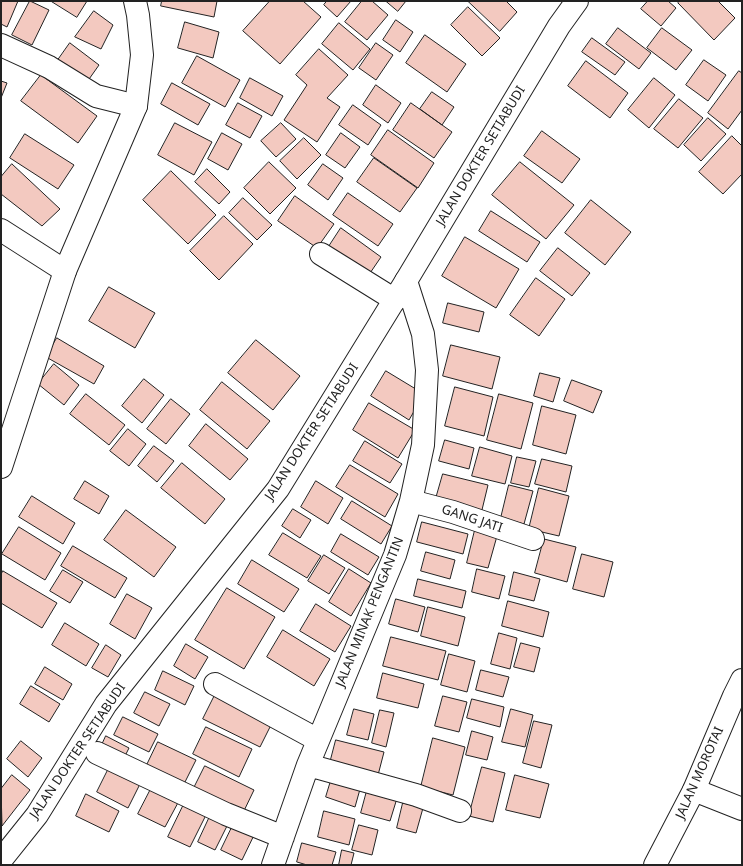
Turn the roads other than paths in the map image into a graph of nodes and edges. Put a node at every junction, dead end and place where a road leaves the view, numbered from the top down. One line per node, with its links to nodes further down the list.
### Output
1 (135, 1): 4 (street)
2 (577, 1): 8 (street, JALAN DOKTER SETIABUDI)
3 (1, 45): 4 (street)
4 (136, 106): 7 (street)
5 (1, 230): 7 (street)
6 (322, 254): 9 (street)
7 (65, 271): 10 (street)
8 (406, 281): 9 (street, JALAN DOKTER SETIABUDI); 11 (street, JALAN MINAK PENGANTIN)
9 (395, 300): 22 (street, JALAN DOKTER SETIABUDI)
10 (3, 455)
11 (410, 501): 12 (street, GANG JATI); 15 (street, JALAN MINAK PENGANTIN)
12 (533, 539)
13 (215, 684): 15 (street)
14 (739, 692): 18 (street, JALAN MOROTAI)
15 (318, 740): 17 (street, JALAN MINAK PENGANTIN)
16 (97, 753): 21 (street)
17 (308, 764): 20 (street); 21 (street, JALAN MINAK PENGANTIN)
18 (694, 790): 19 (street); 24 (street, JALAN MOROTAI)
19 (742, 809)
20 (460, 811)
21 (283, 837): 23 (street, JALAN MINAK PENGANTIN)
22 (1, 860)
23 (273, 865)
24 (655, 865)

